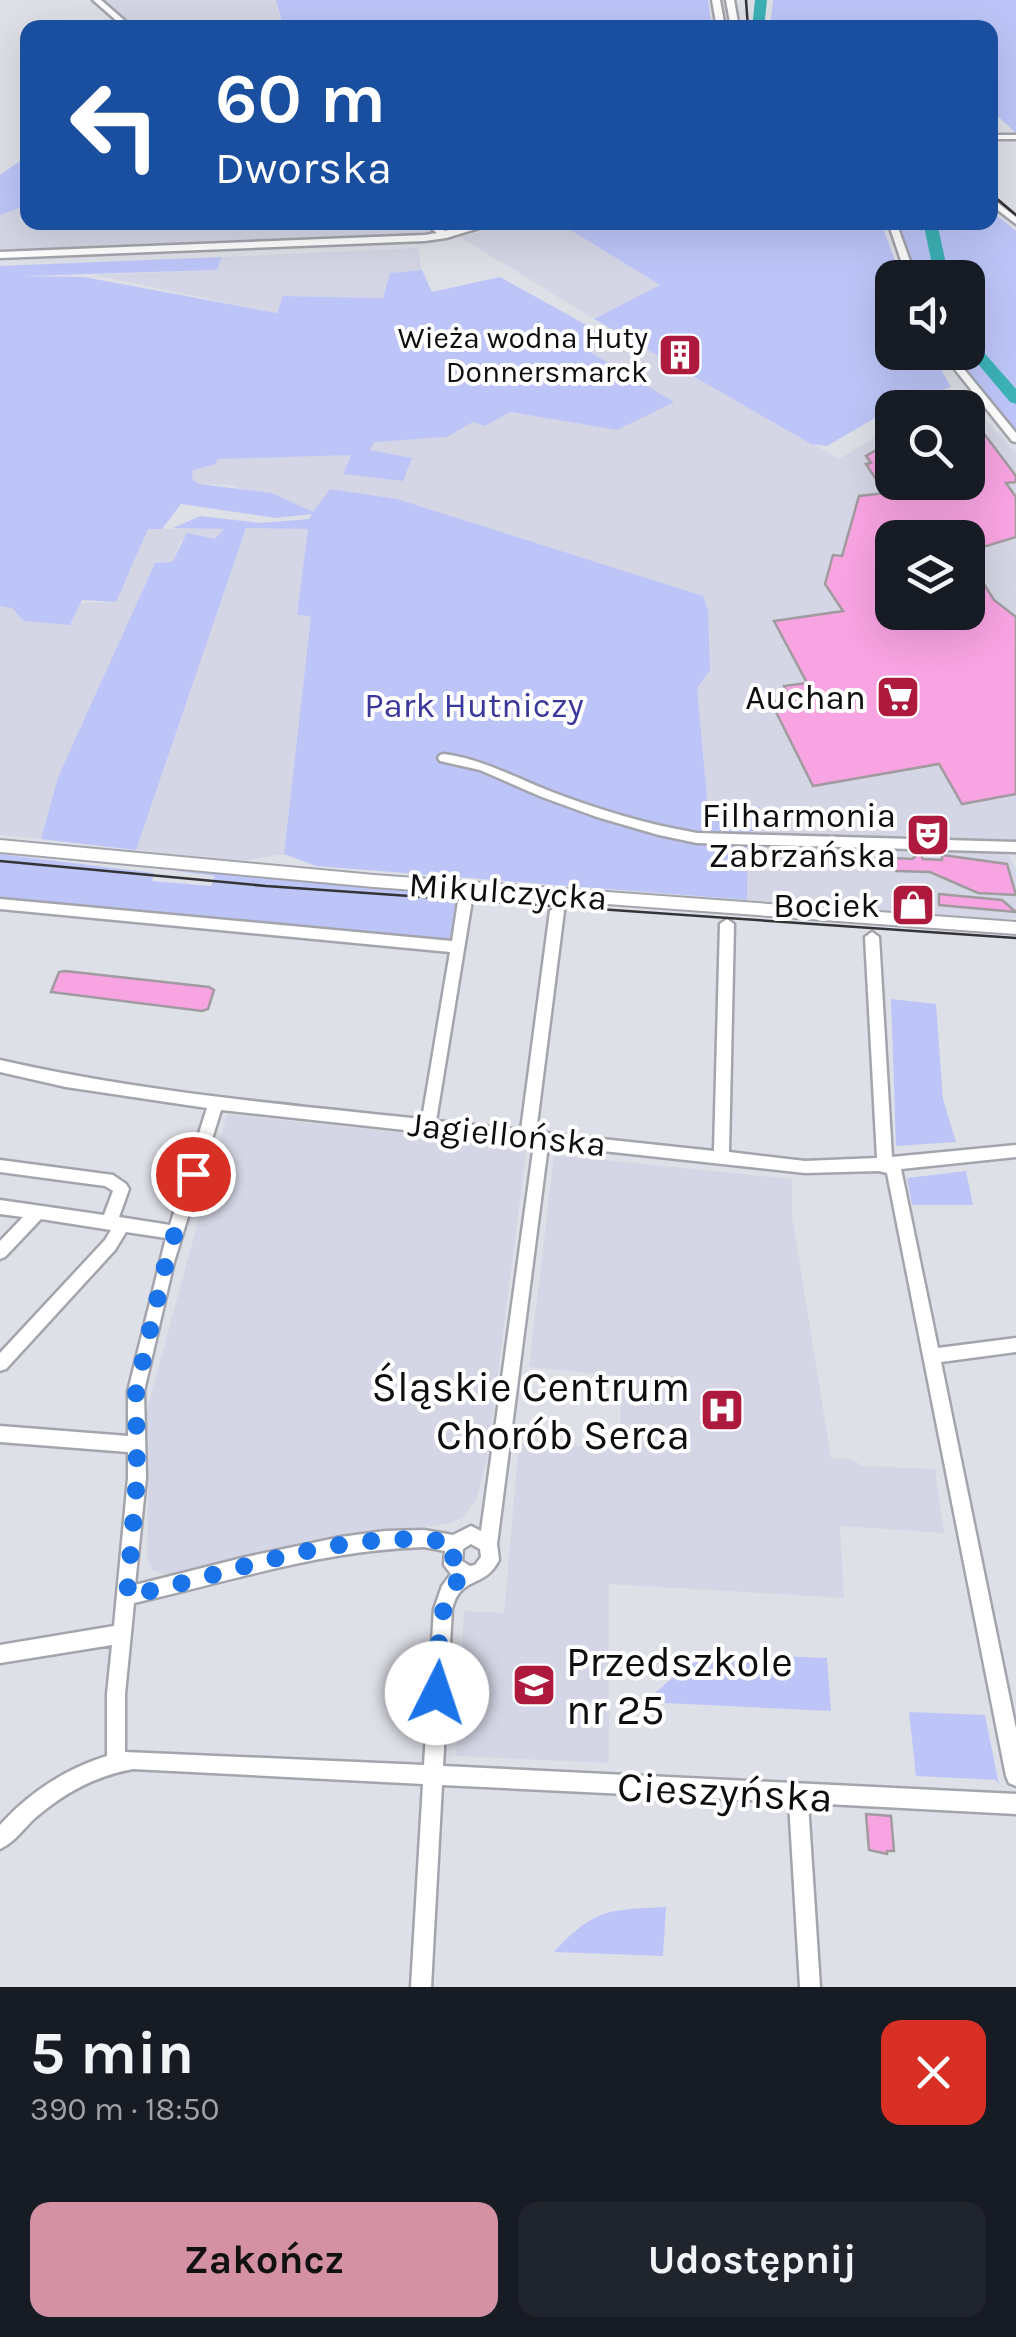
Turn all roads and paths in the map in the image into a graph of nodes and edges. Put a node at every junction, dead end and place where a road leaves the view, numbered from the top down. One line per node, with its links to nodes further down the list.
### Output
1 (97, 0): 2 (street)
2 (121, 20)
3 (439, 230): 6 (street)
4 (464, 230): 6 (street)
5 (895, 230): 8 (street)
6 (446, 235): 7 (street)
7 (0, 254)
8 (906, 260)
9 (960, 370): 10 (street)
10 (1016, 439)
11 (444, 758): 13 (street)
12 (0, 846): 14 (main road, Mikulczycka)
13 (1016, 847)
14 (466, 888): 18 (main road, Mikulczycka); 20 (street)
15 (0, 904): 20 (street)
16 (557, 911): 24 (street)
17 (727, 924): 26 (street)
18 (1016, 928)
19 (872, 936): 27 (street)
20 (456, 948): 23 (street)
21 (0, 1066): 22 (street, Jagiellońska)
22 (216, 1103): 23 (street, Jagiellońska); 32 (street)
23 (428, 1125): 24 (street, Jagiellońska)
24 (535, 1136): 26 (street, Jagiellońska); 40 (street)
25 (1016, 1151): 27 (street, Jagiellońska)
26 (721, 1157): 27 (street, Jagiellońska)
27 (889, 1165): 35 (street)
28 (0, 1166): 31 (street)
29 (0, 1208): 30 (street)
30 (38, 1212): 31 (street); 33 (street)
31 (116, 1224): 32 (street); 36 (street)
32 (174, 1232): 38 (street)
33 (0, 1252)
34 (1016, 1346): 35 (street)
35 (930, 1356): 47 (street)
36 (0, 1364)
37 (0, 1434): 38 (street)
38 (136, 1445): 42 (street)
39 (454, 1544): 40 (street); 41 (street); 42 (street)
40 (488, 1544): 41 (street)
41 (464, 1574): 46 (street)
42 (127, 1596): 43 (street)
43 (121, 1634): 44 (street); 45 (street)
44 (0, 1654)
45 (116, 1762): 46 (street, Cieszyńska); 50 (street)
46 (434, 1774): 48 (street, Cieszyńska); 51 (street)
47 (1016, 1776)
48 (798, 1796): 49 (street, Cieszyńska); 52 (street)
49 (1016, 1804)
50 (0, 1839)
51 (421, 1987)
52 (810, 1987)

